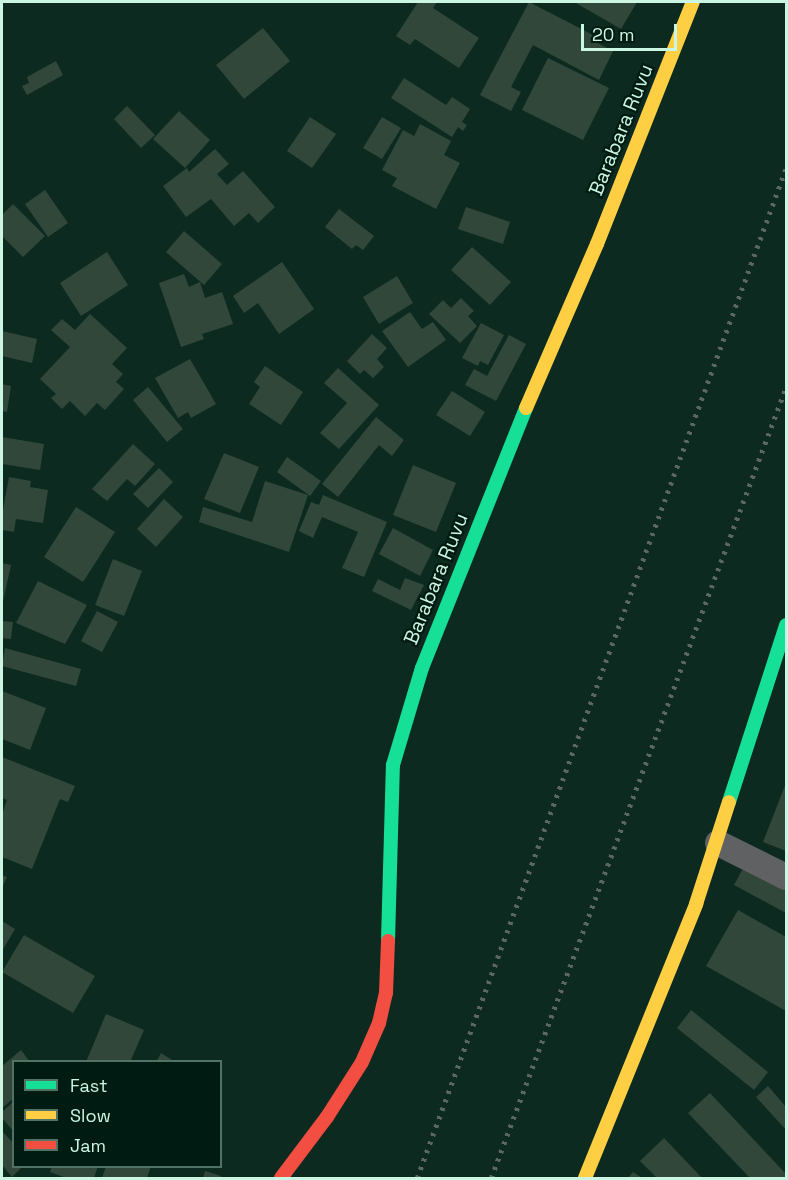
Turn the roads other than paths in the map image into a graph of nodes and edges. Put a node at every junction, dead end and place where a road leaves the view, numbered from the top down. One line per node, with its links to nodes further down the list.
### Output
1 (693, 2): 5 (street, Barabara Ruvu)
2 (786, 625): 3 (street)
3 (718, 843): 4 (street); 6 (street)
4 (786, 877)
5 (281, 1179)
6 (585, 1179)

